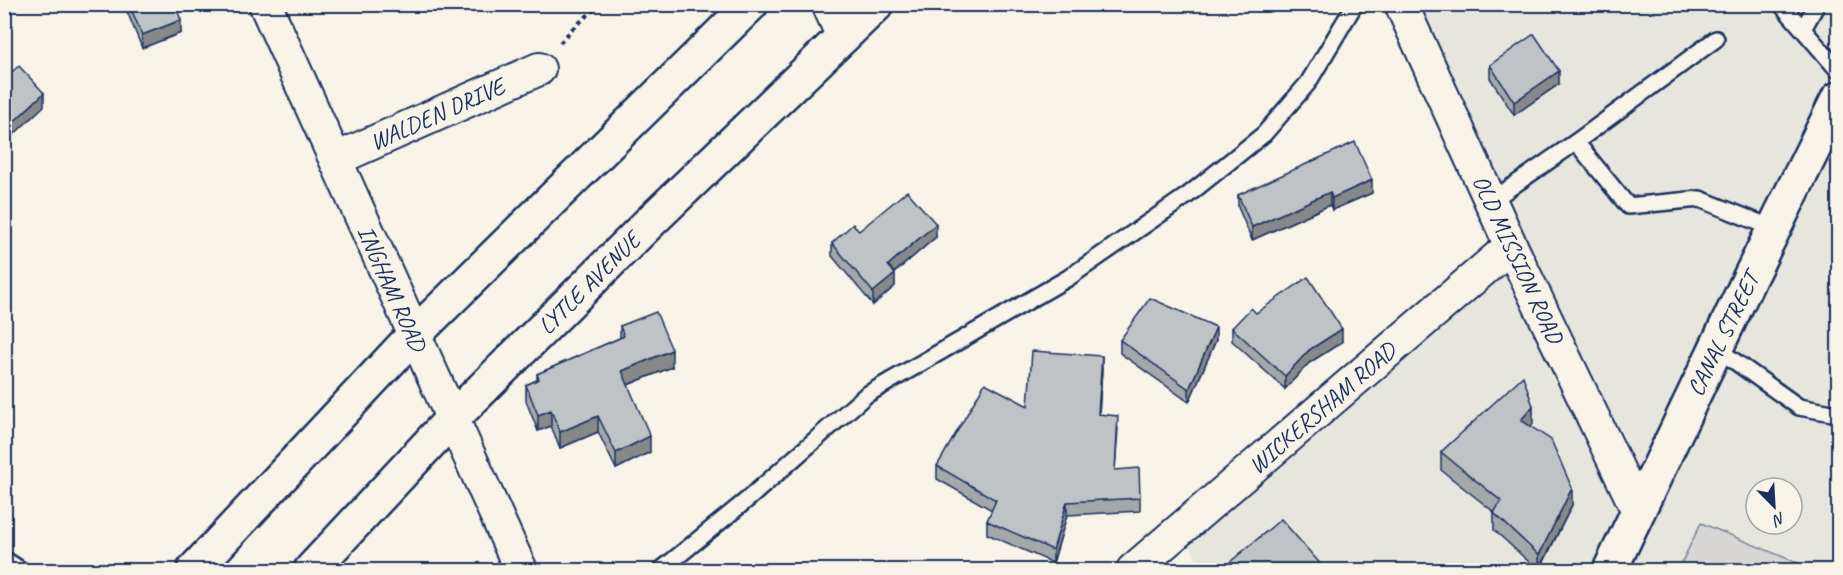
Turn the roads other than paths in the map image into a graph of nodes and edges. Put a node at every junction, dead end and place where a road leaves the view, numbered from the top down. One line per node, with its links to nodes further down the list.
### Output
1 (265, 4): 16 (street, INGHAM ROAD)
2 (751, 4): 20 (main road)
3 (828, 4): 10 (street)
4 (877, 4): 10 (main road, LYTLE AVENUE)
5 (1354, 4): 30 (lane)
6 (1401, 4): 17 (street, OLD MISSION ROAD)
7 (1781, 4): 9 (lane)
8 (1817, 4): 9 (lane)
9 (1803, 29): 13 (lane)
10 (843, 37): 23 (main road, LYTLE AVENUE)
11 (1716, 39): 15 (lane)
12 (539, 69): 16 (street, WALDEN DRIVE)
13 (1839, 70)
14 (1839, 99): 18 (main road, CANAL STREET)
15 (1576, 142): 17 (lane); 18 (lane)
16 (336, 159): 20 (street, INGHAM ROAD)
17 (1491, 201): 19 (street, OLD MISSION ROAD)
18 (1775, 229): 21 (main road, CANAL STREET)
19 (1511, 246): 24 (street, OLD MISSION ROAD); 31 (street, WICKERSHAM ROAD)
20 (413, 336): 23 (street, INGHAM ROAD); 27 (main road)
21 (1716, 348): 22 (lane); 24 (main road, CANAL STREET)
22 (1839, 414)
23 (452, 419): 28 (main road, LYTLE AVENUE); 29 (street, INGHAM ROAD)
24 (1638, 511): 32 (main road, CANAL STREET)
25 (4, 559): 26 (lane)
26 (21, 570)
27 (194, 570)
28 (310, 570)
29 (521, 570)
30 (661, 570)
31 (1133, 570)
32 (1610, 570)

